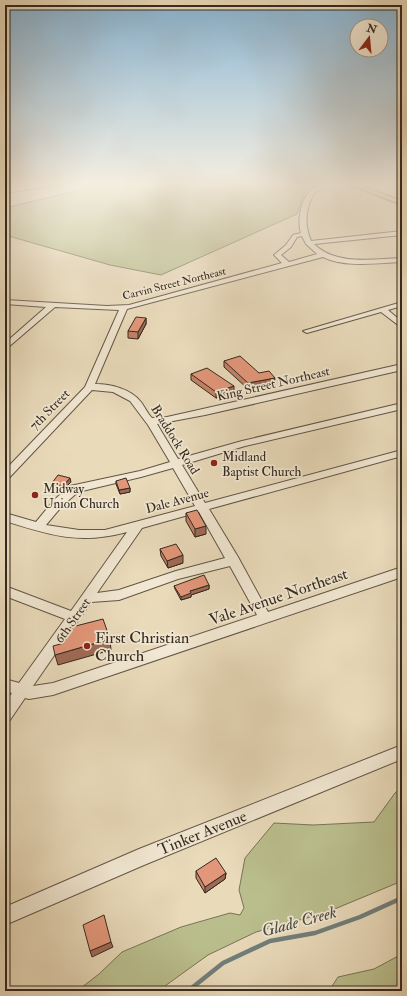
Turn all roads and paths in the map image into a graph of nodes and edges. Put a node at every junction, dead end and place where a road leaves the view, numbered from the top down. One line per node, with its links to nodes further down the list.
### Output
1 (304, 230): 3 (street)
2 (402, 233): 4 (street)
3 (304, 234): 4 (street); 7 (street)
4 (308, 243): 5 (street)
5 (321, 254): 6 (street); 7 (street, Carvin Street Northeast)
6 (402, 260)
7 (287, 264): 11 (street, Carvin Street Northeast)
8 (5, 302): 10 (street, Carvin Street Northeast)
9 (402, 304): 12 (street)
10 (54, 305): 11 (street, Carvin Street Northeast); 15 (street)
11 (124, 308): 17 (street, 7th Street)
12 (382, 309): 13 (street); 14 (street)
13 (402, 326)
14 (307, 331)
15 (5, 347)
16 (402, 367): 19 (street, King Street Northeast)
17 (89, 388): 19 (street, Braddock Road); 22 (street, 7th Street)
18 (402, 406): 21 (street)
19 (150, 421): 21 (street, Braddock Road)
20 (402, 453): 23 (street, Dale Avenue)
21 (177, 464): 23 (street, Braddock Road); 26 (street)
22 (5, 476)
23 (202, 507): 25 (street, Dale Avenue); 27 (street, Braddock Road)
24 (7, 520): 26 (street, Dale Avenue)
25 (138, 525): 26 (street, Dale Avenue); 30 (street, 6th Street)
26 (38, 527)
27 (234, 560): 30 (street); 32 (street, Braddock Road)
28 (402, 572): 32 (street, Vale Avenue Northeast)
29 (5, 591): 31 (street)
30 (88, 597): 31 (street, 6th Street)
31 (74, 617): 34 (street, 6th Street)
32 (265, 618): 34 (street, Vale Avenue Northeast)
33 (5, 685): 34 (street, Vale Avenue Northeast)
34 (23, 690): 35 (street, 6th Street)
35 (5, 715)
36 (402, 752): 37 (street, Tinker Avenue)
37 (5, 916)

